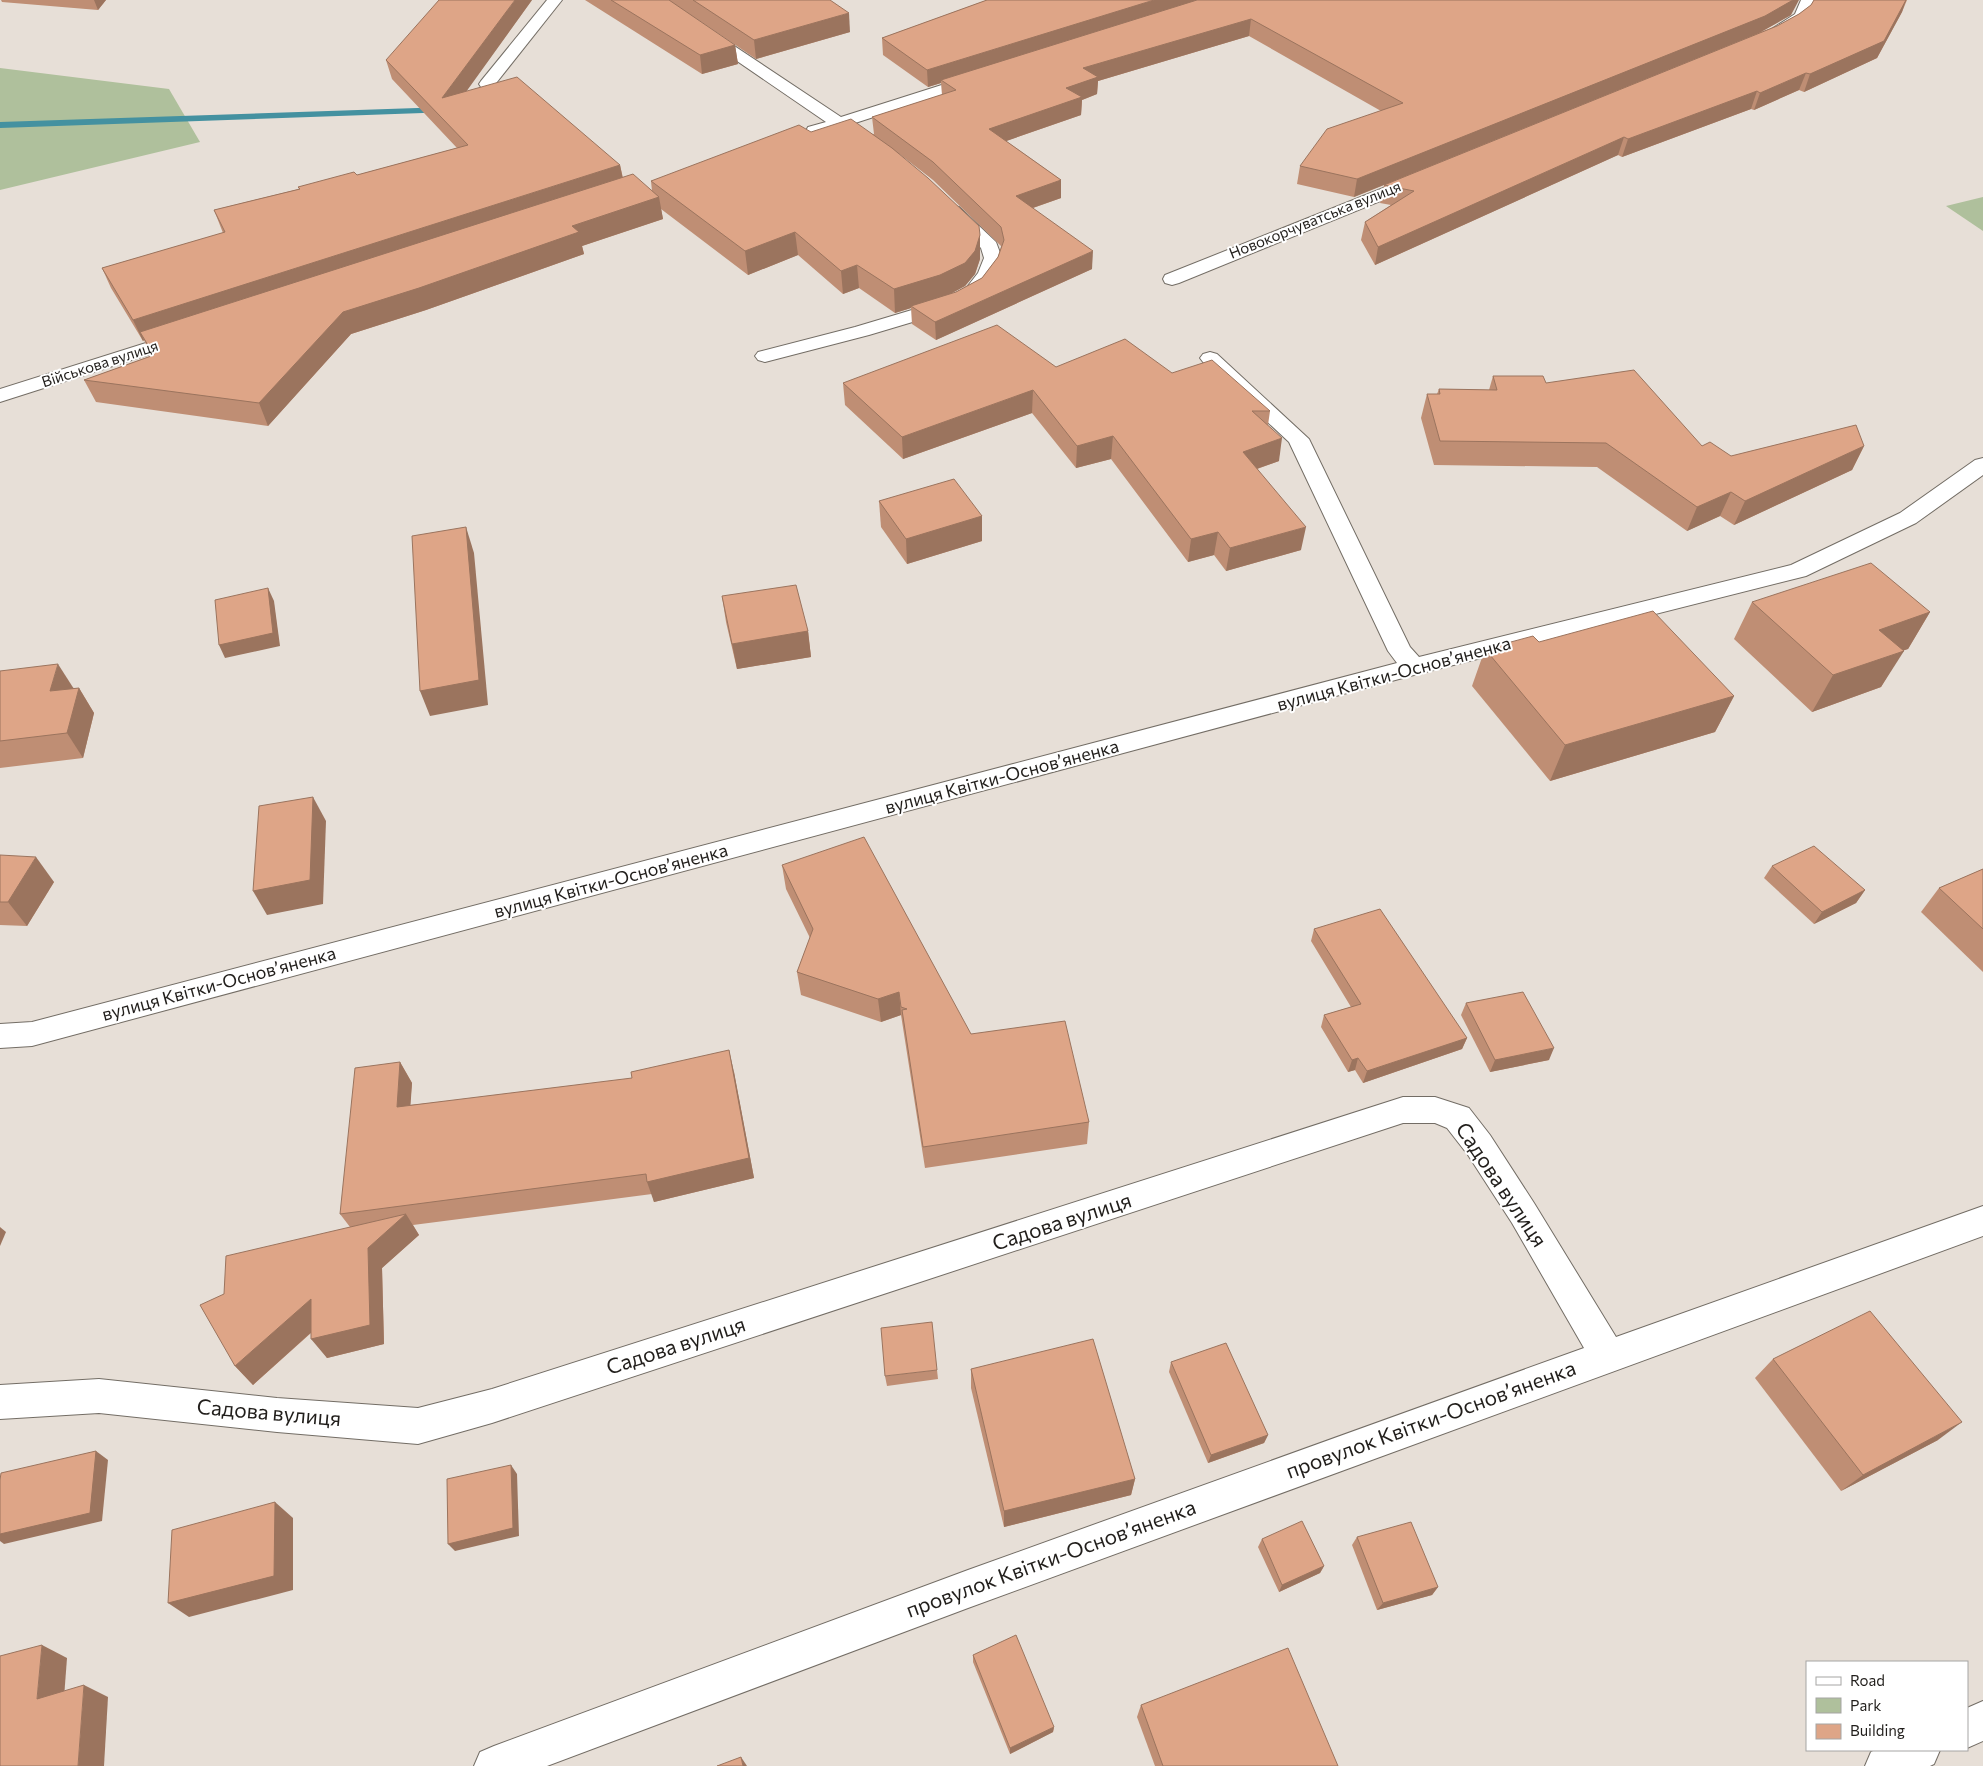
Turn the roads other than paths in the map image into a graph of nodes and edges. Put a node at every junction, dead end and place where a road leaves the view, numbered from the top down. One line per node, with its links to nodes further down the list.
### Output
1 (556, 0): 6 (street)
2 (655, 0): 7 (street)
3 (1808, 0): 4 (street)
4 (1756, 42)
5 (990, 75): 7 (street)
6 (487, 84)
7 (838, 123): 8 (street); 9 (street)
8 (860, 136)
9 (796, 138)
10 (1427, 175): 12 (street, Новокорчуватська вулиця)
11 (940, 198): 14 (street)
12 (1172, 279)
13 (202, 331): 16 (street, Військова вулиця)
14 (765, 356)
15 (1210, 358): 18 (street)
16 (0, 396)
17 (1983, 465): 18 (street, вулиця Квітки-Основ’яненка)
18 (1414, 667): 19 (street, вулиця Квітки-Основ’яненка)
19 (0, 1036)
20 (1983, 1221): 21 (street)
21 (1608, 1356): 22 (street, Садова вулиця); 26 (street, провулок Квітки-Основʼяненка)
22 (0, 1402)
23 (1983, 1721): 24 (street)
24 (1968, 1728)
25 (1918, 1751): 27 (street)
26 (494, 1766)
27 (1885, 1766)

